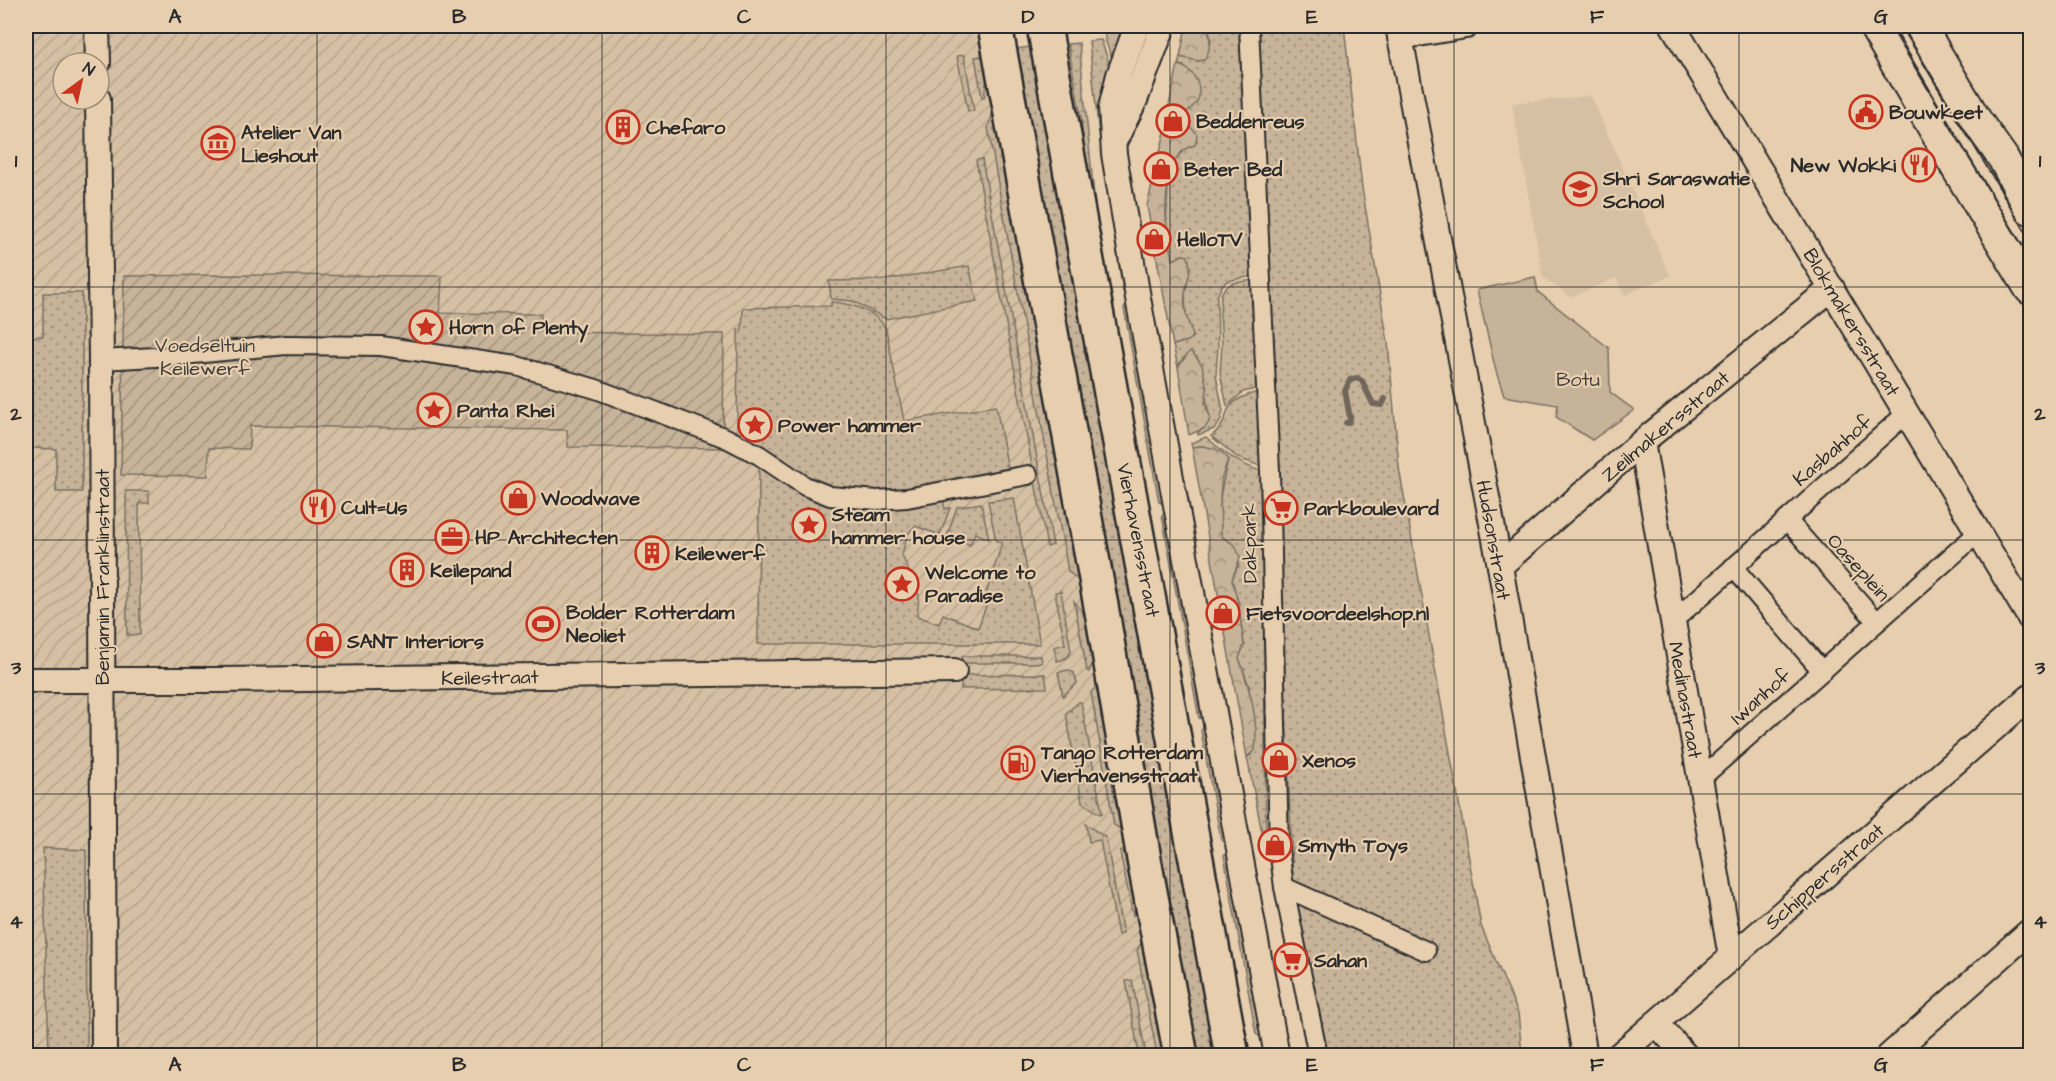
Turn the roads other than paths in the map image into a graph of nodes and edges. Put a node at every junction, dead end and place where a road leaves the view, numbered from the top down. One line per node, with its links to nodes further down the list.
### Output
1 (97, 26): 12 (street)
2 (995, 26): 41 (main road)
3 (1044, 26): 42 (main road, Vierhavensstraat)
4 (1137, 26): 14 (street)
5 (1163, 26): 14 (street)
6 (1249, 26): 35 (street, Dakpark)
7 (1466, 26): 11 (street)
8 (1673, 26): 16 (street, Blokmakersstraat)
9 (1874, 26): 17 (street)
10 (1920, 26): 15 (street)
11 (1399, 31): 24 (street, Hudsonstraat)
12 (98, 51)
13 (98, 111): 18 (street, Benjamin Franklinstraat)
14 (1114, 142): 43 (street)
15 (2031, 209)
16 (1832, 288): 19 (street, Blokmakersstraat); 20 (street, Zeilmakersstraat)
17 (2031, 289)
18 (101, 360): 21 (street); 32 (street, Benjamin Franklinstraat)
19 (1907, 413): 22 (street, Kasbahhof); 23 (street, Blokmakersstraat)
20 (1642, 442): 24 (street, Zeilmakersstraat); 27 (street, Medinastraat)
21 (1028, 475)
22 (1787, 520): 25 (street); 28 (street, Oaseplein)
23 (1979, 532): 26 (street, Blokmakersstraat); 28 (street)
24 (1500, 566): 45 (street, Hudsonstraat)
25 (1733, 567): 27 (street); 30 (street)
26 (2031, 618)
27 (1672, 621): 34 (street, Medinastraat)
28 (1877, 622): 30 (street, Oaseplein)
29 (954, 671): 32 (street, Keilestraat)
30 (1822, 671): 34 (street, Iwanhof)
31 (26, 680): 32 (street, Keilestraat)
32 (102, 681): 40 (street, Benjamin Franklinstraat)
33 (2031, 697): 38 (street, Schippersstraat)
34 (1700, 779): 38 (street, Medinastraat)
35 (1284, 887): 37 (street); 44 (street, Dakpark)
36 (2031, 932): 48 (street)
37 (1426, 951)
38 (1731, 957): 39 (street, Schippersstraat)
39 (1656, 1023): 46 (street, Schippersstraat); 47 (street)
40 (104, 1056)
41 (1181, 1056)
42 (1232, 1056)
43 (1277, 1056)
44 (1318, 1056)
45 (1585, 1056)
46 (1618, 1056)
47 (1686, 1056)
48 (1889, 1056)

